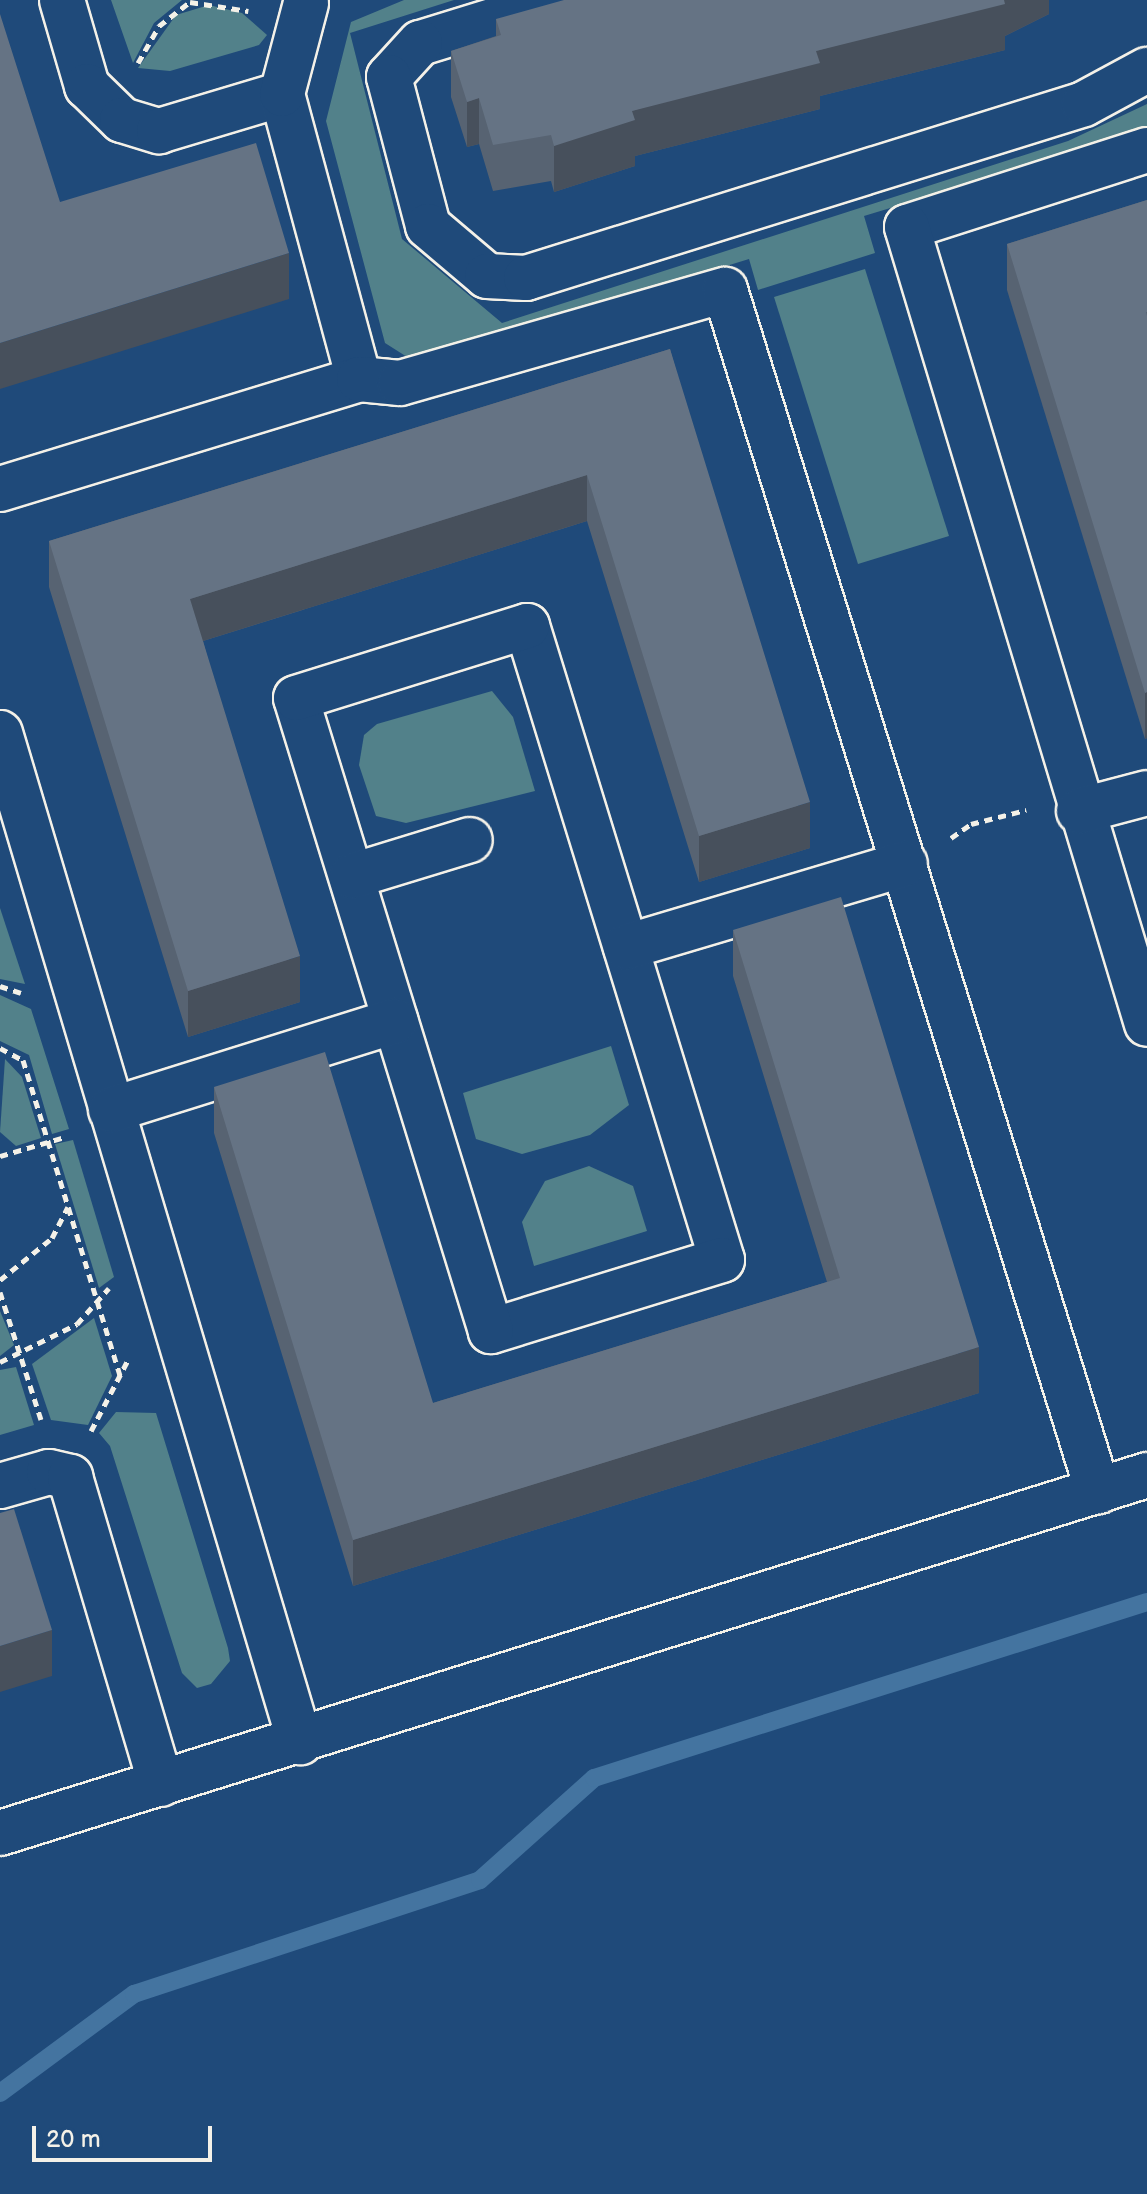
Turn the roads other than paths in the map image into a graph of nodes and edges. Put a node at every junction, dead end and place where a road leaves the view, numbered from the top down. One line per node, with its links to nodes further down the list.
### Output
1 (62, 0): 5 (lane)
2 (560, 0): 4 (lane)
3 (309, 1): 5 (lane)
4 (1147, 70)
5 (282, 94): 7 (lane)
6 (1147, 150): 11 (lane)
7 (359, 379): 8 (lane); 13 (lane)
8 (0, 489)
9 (0, 733): 18 (lane)
10 (1147, 793): 11 (lane)
11 (1059, 809): 17 (lane)
12 (470, 840): 14 (lane)
13 (905, 864): 15 (lane); 21 (lane)
14 (352, 876): 15 (lane); 16 (lane)
15 (626, 947): 16 (lane)
16 (395, 1021): 18 (lane)
17 (1147, 1024)
18 (94, 1122): 22 (lane)
19 (1147, 1475): 21 (lane)
20 (0, 1486): 23 (lane)
21 (1098, 1491): 22 (lane)
22 (300, 1742): 23 (lane)
23 (161, 1784): 24 (lane)
24 (0, 1833)

